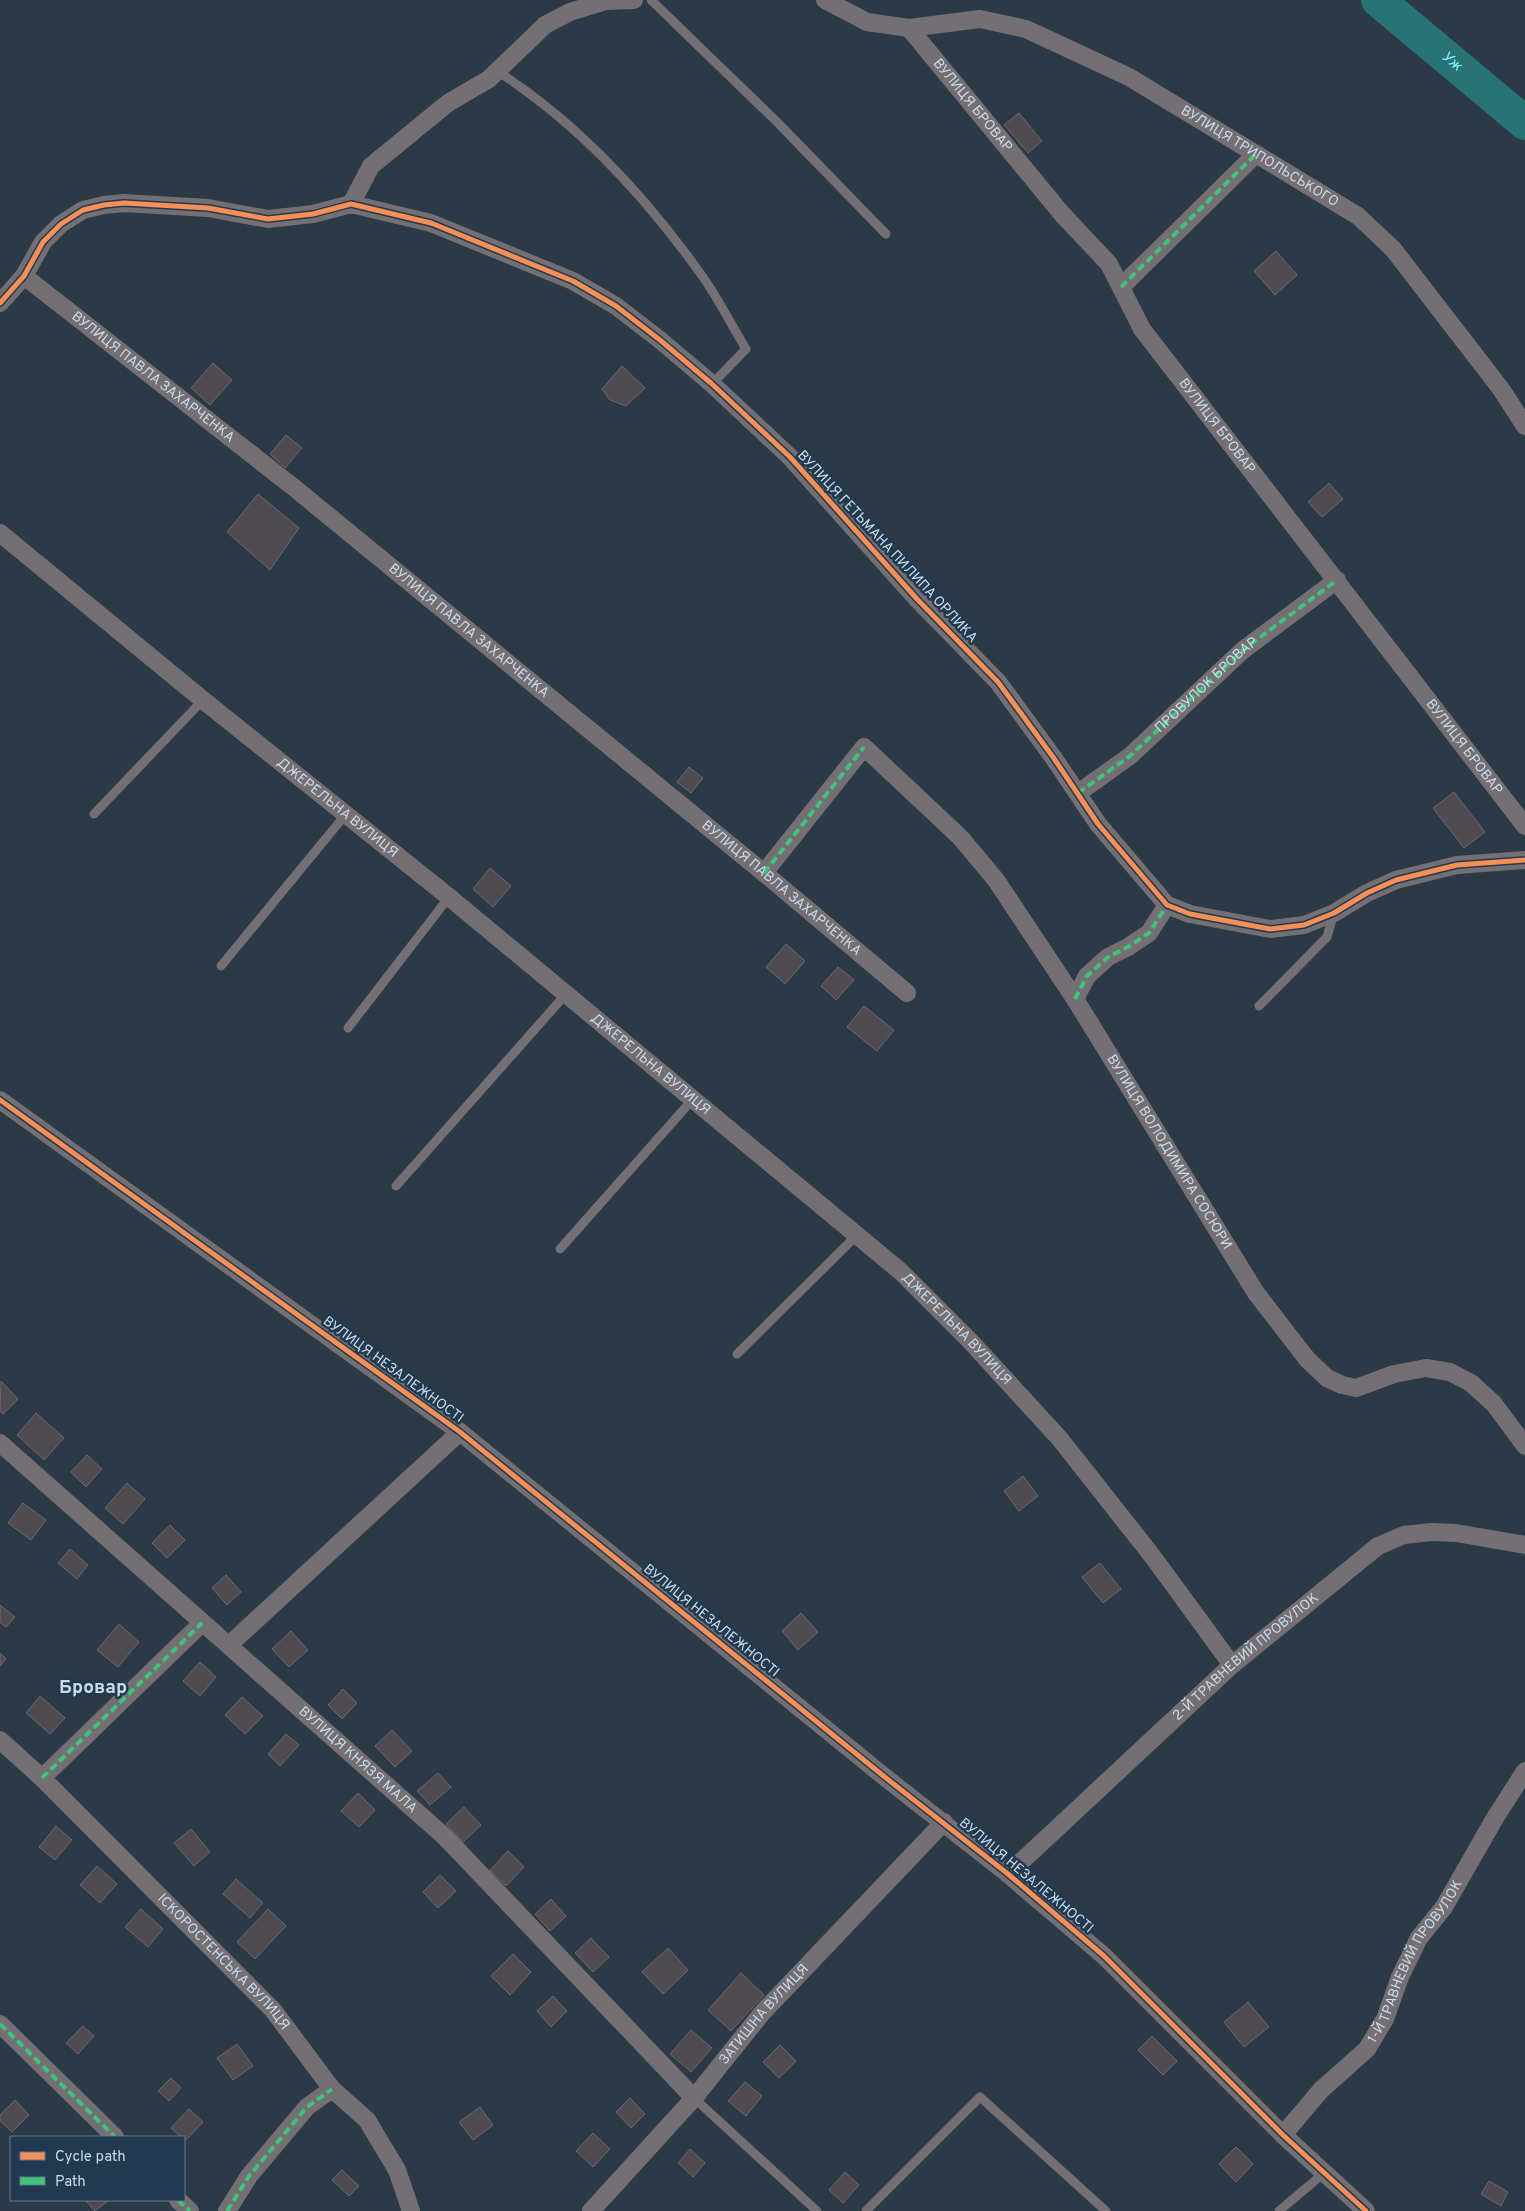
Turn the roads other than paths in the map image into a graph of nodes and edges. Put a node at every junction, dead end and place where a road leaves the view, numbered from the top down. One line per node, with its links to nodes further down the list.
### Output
1 (634, 0): 5 (street)
2 (651, 0): 8 (lane)
3 (825, 0): 4 (street, ВУЛИЦЯ ТРИПОЛЬСЬКОГО)
4 (910, 28): 6 (street, ВУЛИЦЯ ТРИПОЛЬСЬКОГО); 10 (street, ВУЛИЦЯ БРОВАР)
5 (497, 71): 7 (street); 12 (lane)
6 (1256, 154): 10 (street); 13 (street, ВУЛИЦЯ ТРИПОЛЬСЬКОГО)
7 (351, 204): 9 (street, ВУЛИЦЯ ГЕТЬМАНА ПИЛИПА ОРЛИКА); 12 (street, ВУЛИЦЯ ГЕТЬМАНА ПИЛИПА ОРЛИКА)
8 (886, 234)
9 (24, 276): 11 (street, ВУЛИЦЯ ГЕТЬМАНА ПИЛИПА ОРЛИКА); 22 (street, ВУЛИЦЯ ПАВЛА ЗАХАРЧЕНКА)
10 (1121, 287): 15 (street, ВУЛИЦЯ БРОВАР)
11 (0, 303)
12 (712, 384): 17 (street, ВУЛИЦЯ ГЕТЬМАНА ПИЛИПА ОРЛИКА)
13 (1525, 426)
14 (0, 533): 16 (street, ДЖЕРЕЛЬНА ВУЛИЦЯ)
15 (1337, 580): 17 (street, ПРОВУЛОК БРОВАР); 20 (street, ВУЛИЦЯ БРОВАР)
16 (203, 700): 18 (lane); 19 (street, ДЖЕРЕЛЬНА ВУЛИЦЯ)
17 (1078, 793): 24 (street, ВУЛИЦЯ ГЕТЬМАНА ПИЛИПА ОРЛИКА)
18 (94, 814)
19 (346, 814): 23 (street, ДЖЕРЕЛЬНА ВУЛИЦЯ); 26 (lane)
20 (1525, 826)
21 (1525, 860): 25 (street, ВУЛИЦЯ ГЕТЬМАНА ПИЛИПА ОРЛИКА)
22 (764, 873): 27 (street, ВУЛИЦЯ ПАВЛА ЗАХАРЧЕНКА); 29 (street, ВУЛИЦЯ ВОЛОДИМИРА СОСЮРИ)
23 (449, 897): 28 (street, ДЖЕРЕЛЬНА ВУЛИЦЯ); 31 (lane)
24 (1168, 905): 25 (street, ВУЛИЦЯ ГЕТЬМАНА ПИЛИПА ОРЛИКА); 29 (street)
25 (1334, 913): 30 (lane)
26 (221, 966)
27 (907, 993)
28 (566, 994): 32 (street, ДЖЕРЕЛЬНА ВУЛИЦЯ); 34 (lane)
29 (1075, 999): 40 (street, ВУЛИЦЯ ВОЛОДИМИРА СОСЮРИ)
30 (1259, 1006)
31 (348, 1028)
32 (694, 1099): 35 (street, ДЖЕРЕЛЬНА ВУЛИЦЯ); 36 (lane)
33 (0, 1100): 38 (street, ВУЛИЦЯ НЕЗАЛЕЖНОСТІ)
34 (396, 1186)
35 (857, 1235): 37 (lane); 44 (street, ДЖЕРЕЛЬНА ВУЛИЦЯ)
36 (560, 1249)
37 (737, 1354)
38 (460, 1432): 43 (street); 48 (street, ВУЛИЦЯ НЕЗАЛЕЖНОСТІ)
39 (0, 1443): 42 (street, ВУЛИЦЯ КНЯЗЯ МАЛА)
40 (1525, 1446)
41 (1525, 1545): 44 (street, 2-Й ТРАВНЕВИЙ ПРОВУЛОК)
42 (202, 1623): 43 (street, ВУЛИЦЯ КНЯЗЯ МАЛА); 47 (street)
43 (229, 1645): 52 (street, ВУЛИЦЯ КНЯЗЯ МАЛА)
44 (1232, 1665): 49 (street, 2-Й ТРАВНЕВИЙ ПРОВУЛОК)
45 (0, 1740): 47 (street, ІСКОРОСТЕНСЬКА ВУЛИЦЯ)
46 (1525, 1770): 53 (street, 1-Й ТРАВНЕВИЙ ПРОВУЛОК)
47 (42, 1778): 51 (street, ІСКОРОСТЕНСЬКА ВУЛИЦЯ)
48 (944, 1822): 49 (street, ВУЛИЦЯ НЕЗАЛЕЖНОСТІ); 52 (street, ЗАТИШНА ВУЛИЦЯ)
49 (1008, 1874): 53 (street, ВУЛИЦЯ НЕЗАЛЕЖНОСТІ)
50 (0, 2024): 54 (street)
51 (332, 2089): 58 (street); 59 (street, ІСКОРОСТЕНСЬКА ВУЛИЦЯ)
52 (694, 2098): 60 (street, ЗАТИШНА ВУЛИЦЯ); 61 (lane)
53 (1283, 2135): 55 (street, ВУЛИЦЯ НЕЗАЛЕЖНОСТІ)
54 (114, 2136)
55 (1324, 2173): 64 (lane); 65 (street, ВУЛИЦЯ НЕЗАЛЕЖНОСТІ)
56 (179, 2201): 57 (street)
57 (190, 2211)
58 (227, 2211)
59 (411, 2211)
60 (591, 2211)
61 (817, 2211)
62 (866, 2211): 63 (lane)
63 (1106, 2211)
64 (1279, 2211)
65 (1366, 2211)

